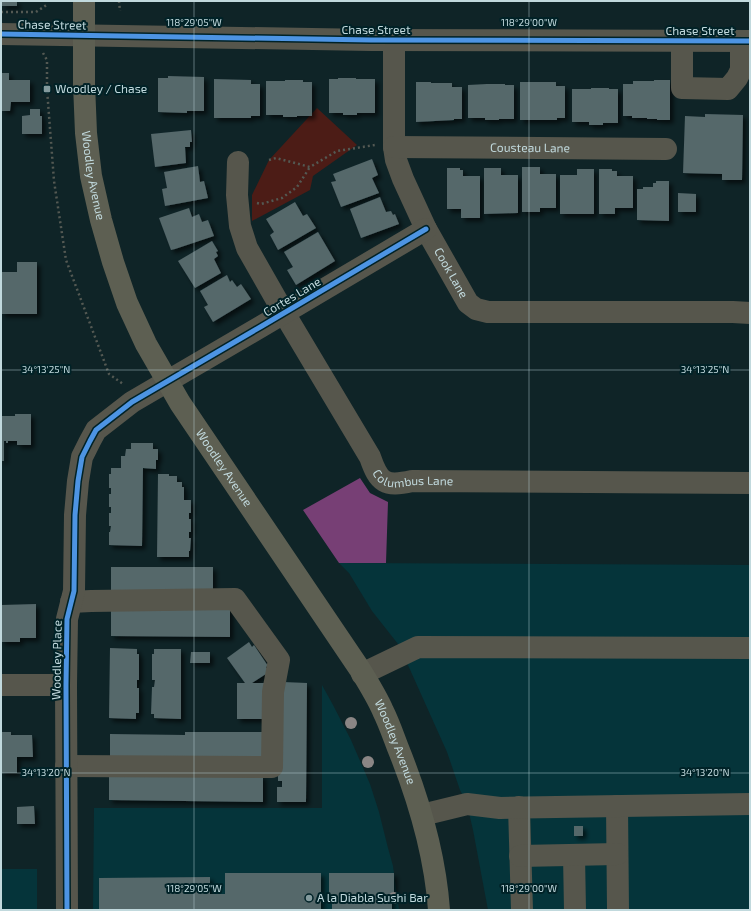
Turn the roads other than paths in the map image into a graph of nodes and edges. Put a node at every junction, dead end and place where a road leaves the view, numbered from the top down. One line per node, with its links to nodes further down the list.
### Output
1 (84, 1): 3 (main road, Woodley Avenue)
2 (1, 34): 3 (street, Chase Street)
3 (84, 36): 4 (street, Chase Street); 13 (main road, Woodley Avenue)
4 (394, 40): 5 (street, Chase Street); 7 (street, Cook Lane)
5 (682, 41): 6 (street, Chase Street); 6 (street)
6 (746, 41)
7 (388, 146): 8 (street, Cousteau Lane); 10 (street, Cook Lane)
8 (666, 149)
9 (238, 162): 11 (street, Columbus Lane)
10 (426, 229): 11 (street, Cortes Lane); 12 (street, Cook Lane)
11 (284, 313): 13 (street, Cortes Lane); 14 (street, Columbus Lane)
12 (750, 313)
13 (168, 382): 15 (street, Woodley Place); 17 (main road, Woodley Avenue)
14 (750, 483)
15 (71, 602): 19 (street, Woodley Place); 20 (street)
16 (750, 648): 17 (street)
17 (362, 674): 24 (main road, Woodley Avenue)
18 (1, 685): 19 (street)
19 (66, 685): 20 (street, Woodley Place)
20 (66, 766): 28 (street, Woodley Place)
21 (750, 804): 22 (street)
22 (617, 806): 23 (street); 25 (street)
23 (519, 807): 24 (street); 27 (street)
24 (422, 815): 29 (main road, Woodley Avenue)
25 (617, 854): 26 (street); 32 (street)
26 (574, 855): 27 (street); 31 (street)
27 (520, 856): 30 (street)
28 (67, 910)
29 (439, 910)
30 (522, 910)
31 (575, 910)
32 (618, 910)

